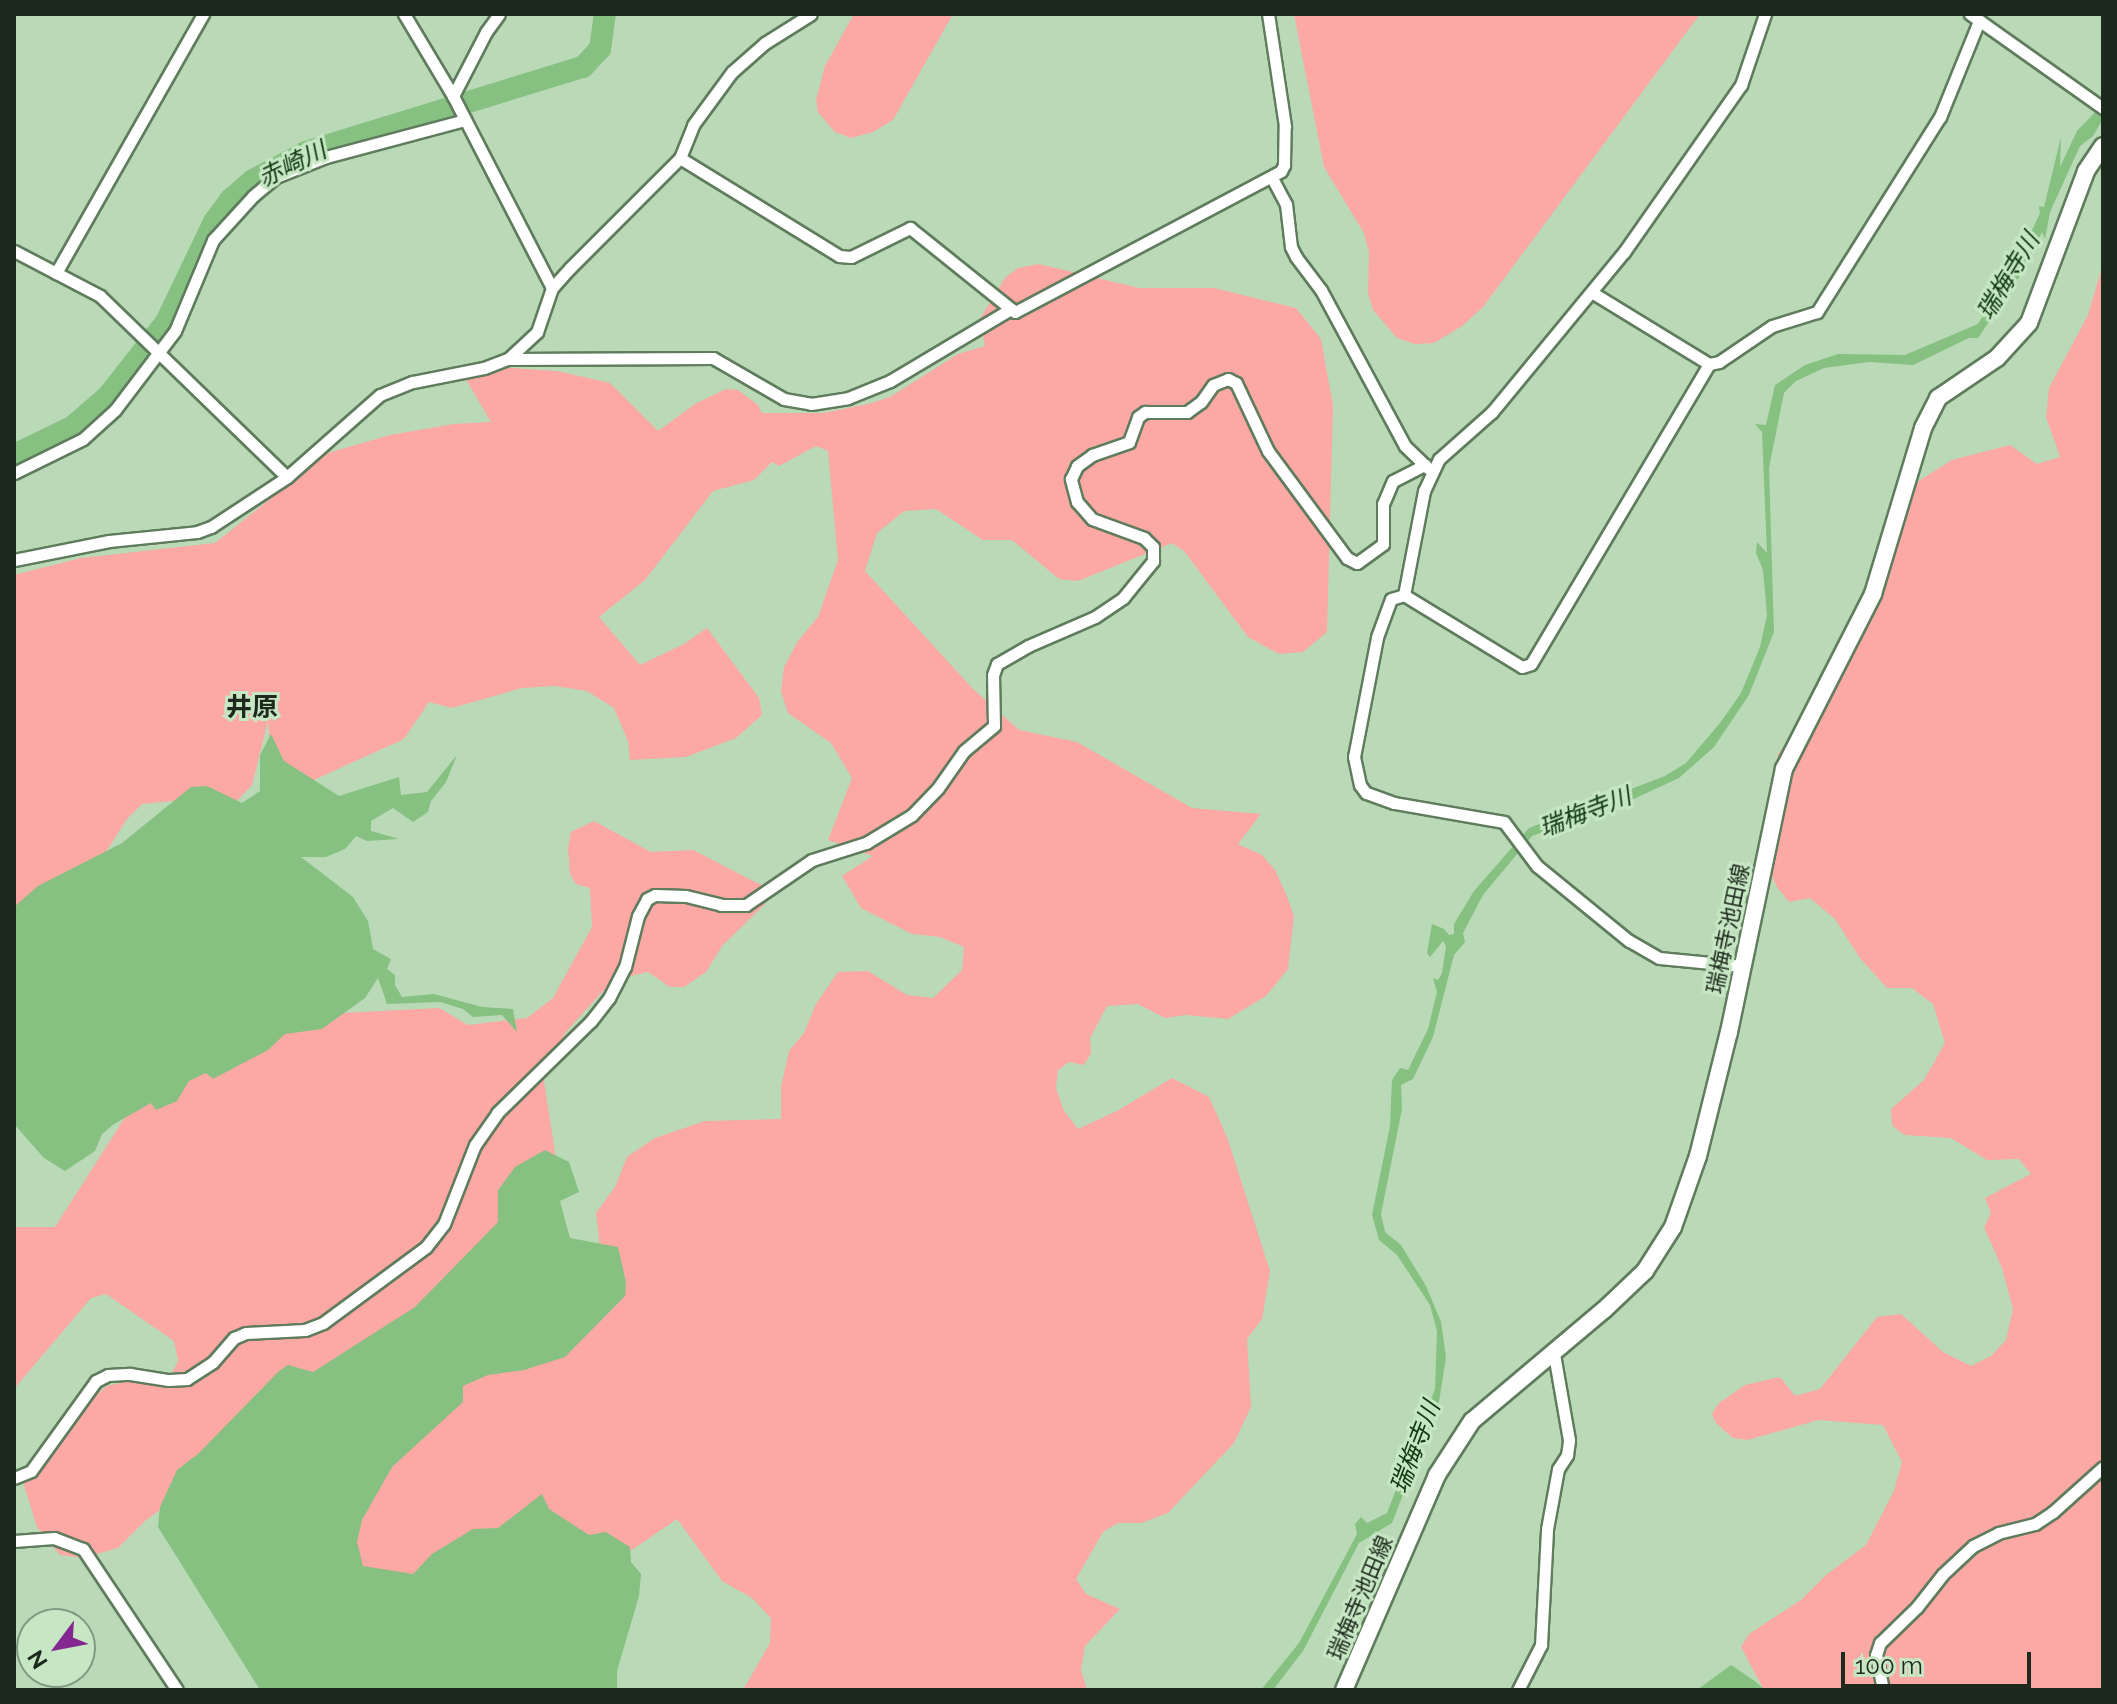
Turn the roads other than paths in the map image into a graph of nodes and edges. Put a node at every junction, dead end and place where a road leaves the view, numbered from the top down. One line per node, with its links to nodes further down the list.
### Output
1 (203, 14): 15 (street)
2 (404, 14): 8 (street)
3 (499, 14): 8 (street)
4 (811, 14): 12 (street)
5 (1268, 14): 13 (street)
6 (1765, 14): 17 (street)
7 (1975, 17): 9 (street); 21 (street)
8 (453, 96): 10 (street)
9 (2103, 108)
10 (465, 120): 16 (street); 19 (street)
11 (2103, 146): 27 (main road, 瑞梅寺池田線)
12 (680, 158): 16 (street); 18 (street)
13 (1272, 178): 18 (street); 22 (street)
14 (14, 251): 15 (street)
15 (56, 273): 19 (street)
16 (552, 288): 20 (street)
17 (1593, 293): 21 (street); 22 (street)
18 (1011, 309): 20 (street)
19 (158, 355): 23 (street); 24 (street)
20 (508, 359): 24 (street)
21 (1709, 364): 26 (street)
22 (1428, 468): 26 (street); 30 (street)
23 (14, 473)
24 (287, 477): 25 (street)
25 (14, 560)
26 (1404, 595): 27 (street)
27 (1742, 966): 28 (main road, 瑞梅寺池田線)
28 (1554, 1354): 33 (main road, 瑞梅寺池田線); 34 (street)
29 (2103, 1467): 35 (street)
30 (14, 1478)
31 (14, 1541): 32 (street)
32 (177, 1690)
33 (1344, 1690)
34 (1518, 1690)
35 (1883, 1690)

